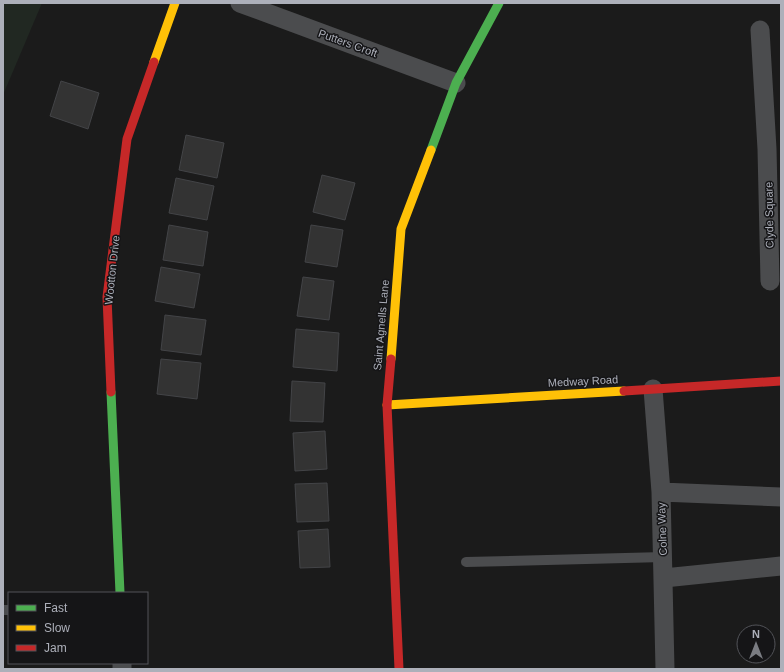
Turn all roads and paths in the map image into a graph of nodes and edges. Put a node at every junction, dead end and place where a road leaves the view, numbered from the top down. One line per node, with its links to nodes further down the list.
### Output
1 (174, 3): 17 (street, Wootton Drive)
2 (240, 3): 5 (street, Putters Croft)
3 (499, 3): 5 (street, Saint Agnells Lane)
4 (760, 30): 6 (street, Clyde Square)
5 (456, 83): 10 (street, Saint Agnells Lane)
6 (774, 149): 7 (street, Clyde Square)
7 (770, 281)
8 (781, 381): 9 (street, Medway Road)
9 (653, 388): 10 (street, Medway Road); 11 (street, Colne Way)
10 (387, 404): 18 (street, Saint Agnells Lane)
11 (661, 492): 12 (street); 13 (street, Colne Way)
12 (781, 497)
13 (664, 557): 14 (lane); 16 (street, Colne Way)
14 (466, 562)
15 (781, 566): 16 (street)
16 (664, 578): 19 (street, Colne Way)
17 (120, 592)
18 (399, 669)
19 (665, 669)

